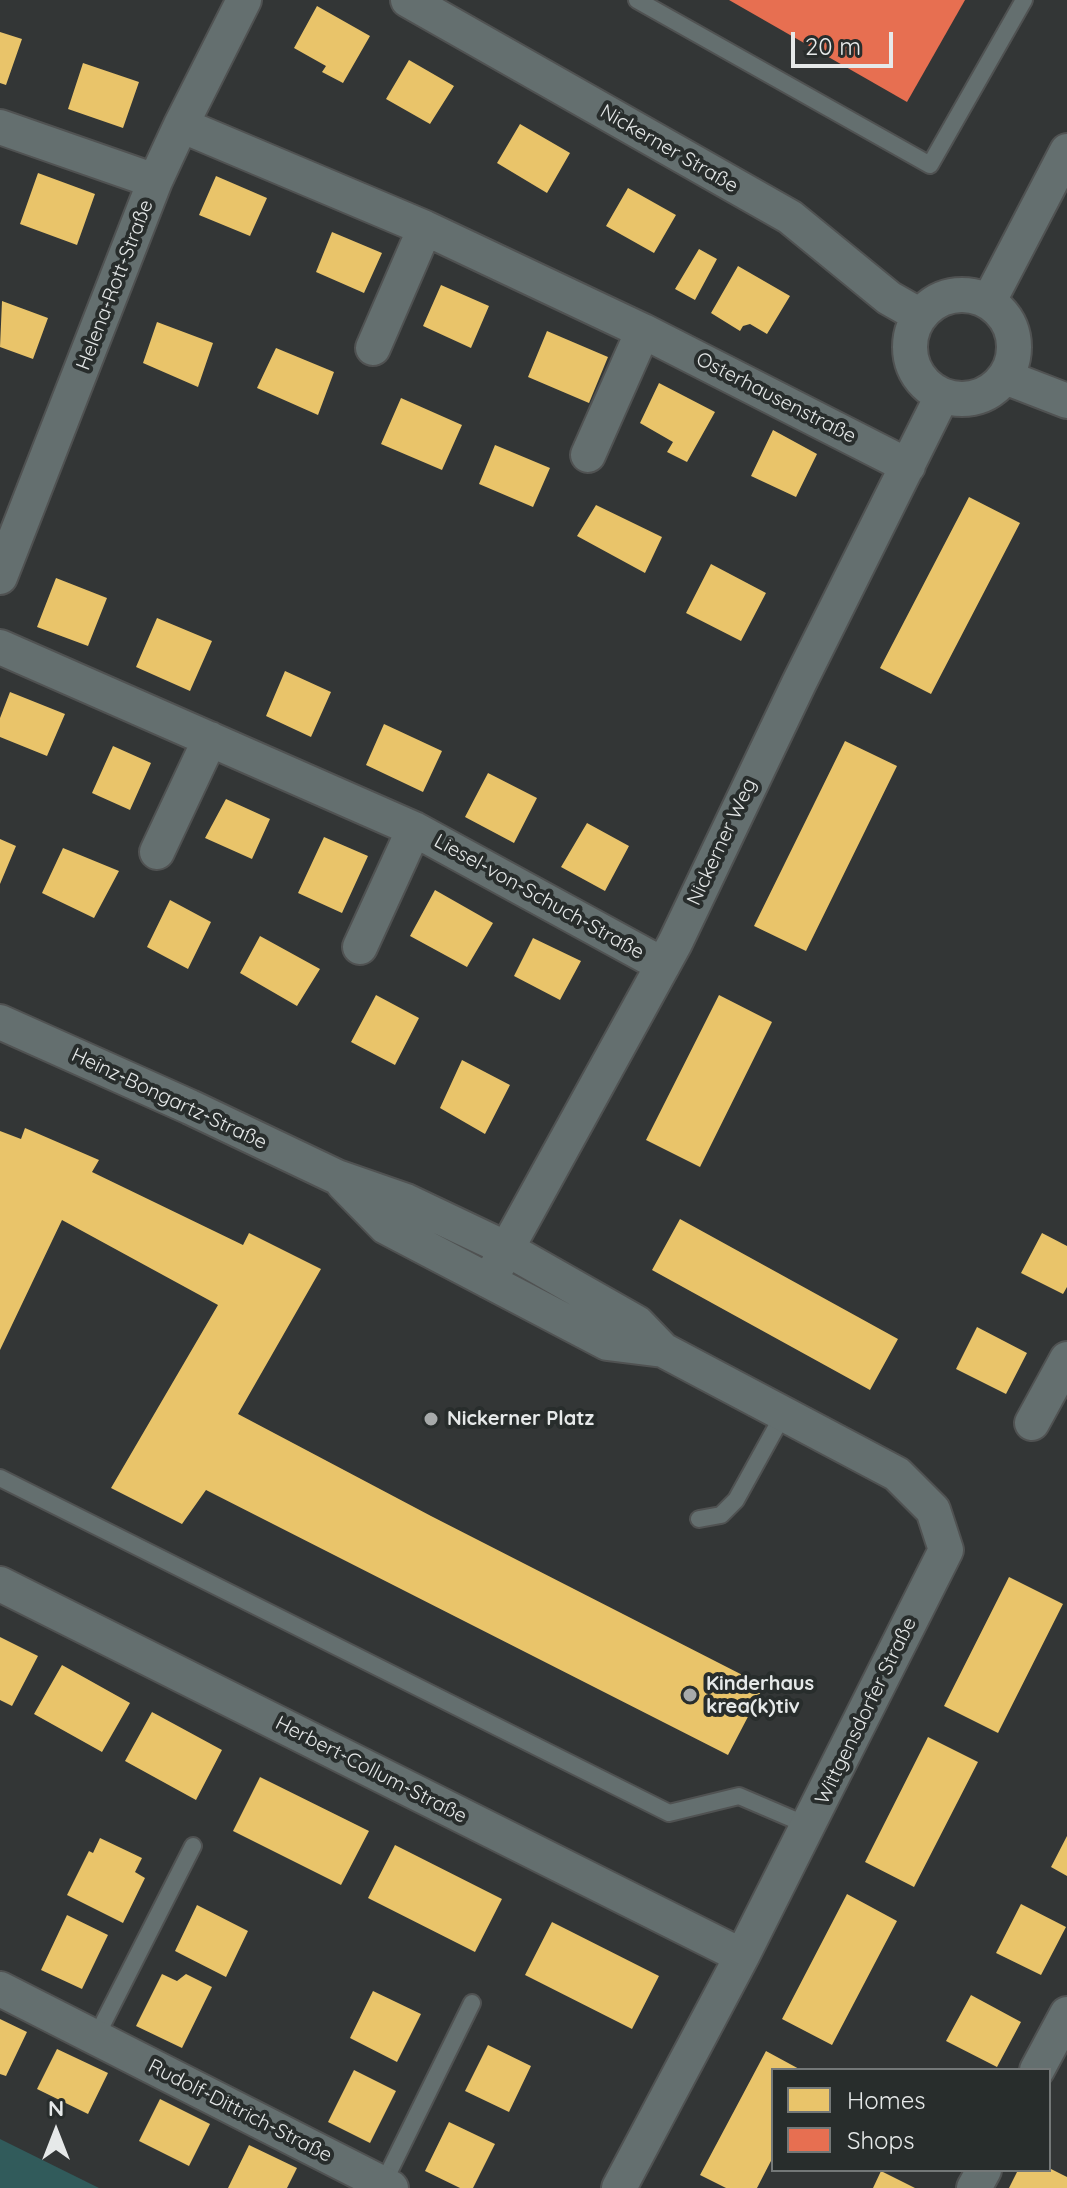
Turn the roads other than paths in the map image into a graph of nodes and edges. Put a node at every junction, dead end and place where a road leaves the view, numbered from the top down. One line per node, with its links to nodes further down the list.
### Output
1 (244, 0): 5 (street, Helena-Rott-Straße)
2 (408, 0): 11 (street, Nickerner Straße)
3 (637, 0): 4 (lane)
4 (1024, 0)
5 (181, 125): 8 (street, Helena-Rott-Straße); 9 (street, Osterhausenstraße)
6 (0, 127): 8 (street)
7 (1067, 151): 10 (street)
8 (155, 181): 19 (street, Helena-Rott-Straße)
9 (425, 228): 12 (street, Osterhausenstraße); 13 (street)
10 (989, 301): 11 (street); 14 (street)
11 (919, 315): 15 (street)
12 (643, 331): 17 (street); 18 (street, Osterhausenstraße)
13 (373, 348)
14 (1005, 377): 15 (street); 16 (street)
15 (942, 396): 18 (street, Nickerner Weg)
16 (1067, 401)
17 (588, 455)
18 (908, 466): 25 (street, Nickerner Weg)
19 (0, 577)
20 (0, 647): 21 (street, Liesel-von-Schuch-Straße)
21 (210, 739): 22 (street, Liesel-von-Schuch-Straße); 23 (street)
22 (414, 829): 24 (street, Liesel-von-Schuch-Straße); 25 (street, Liesel-von-Schuch-Straße)
23 (157, 852)
24 (360, 947)
25 (663, 965): 28 (street, Nickerner Weg)
26 (0, 1022): 27 (street, Heinz-Bongartz-Straße)
27 (337, 1177): 28 (street, Heinz-Bongartz-Straße); 29 (street, Heinz-Bongartz-Straße)
28 (507, 1249): 29 (street, Nickerner Weg); 30 (street, Wittgensdorfer Straße)
29 (489, 1281): 30 (street, Wittgensdorfer Straße)
30 (663, 1350): 32 (street, Wittgensdorfer Straße)
31 (1067, 1359): 33 (street)
32 (783, 1415): 35 (lane); 37 (street, Wittgensdorfer Straße)
33 (1032, 1423)
34 (0, 1478): 37 (lane)
35 (699, 1519)
36 (0, 1584): 39 (street, Herbert-Collum-Straße)
37 (809, 1826): 39 (street, Wittgensdorfer Straße)
38 (193, 1846): 43 (lane)
39 (742, 1956): 46 (street, Wittgensdorfer Straße)
40 (0, 1989): 43 (street, Rudolf-Dittrich-Straße)
41 (472, 2003): 45 (lane, Rudolf-Dittrich-Straße)
42 (1067, 2014): 44 (street)
43 (96, 2037): 45 (street, Rudolf-Dittrich-Straße)
44 (1038, 2068)
45 (387, 2186)
46 (619, 2188)

